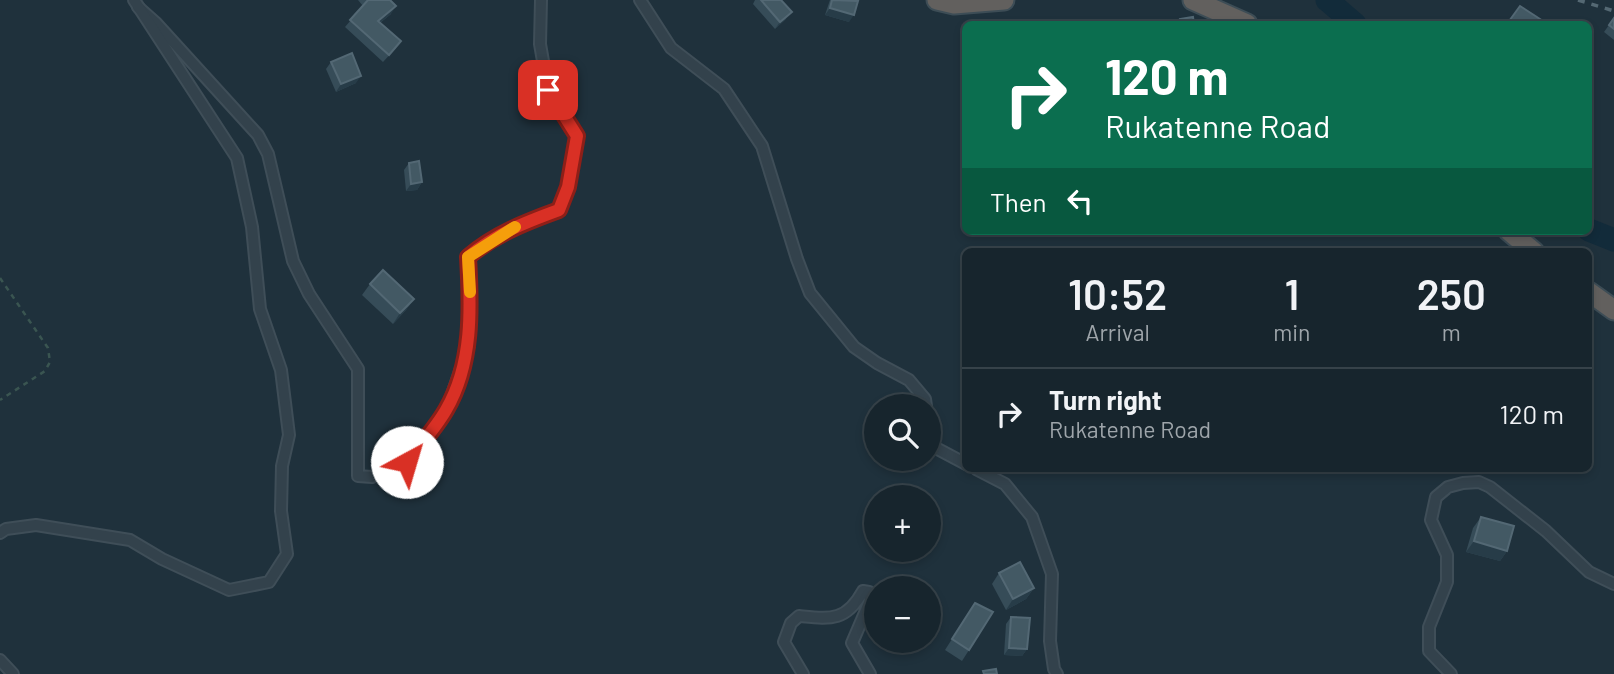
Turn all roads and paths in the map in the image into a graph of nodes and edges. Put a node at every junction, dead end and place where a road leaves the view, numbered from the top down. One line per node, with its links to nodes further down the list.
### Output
1 (541, 0): 6 (street)
2 (640, 0): 13 (street)
3 (937, 0): 4 (highway)
4 (1004, 0)
5 (1193, 0): 7 (highway)
6 (136, 4): 18 (street)
7 (1240, 21)
8 (1514, 235): 9 (highway)
9 (1529, 248)
10 (0, 278): 14 (path)
11 (1592, 294): 12 (highway)
12 (1614, 310)
13 (921, 394)
14 (0, 400)
15 (941, 451): 16 (street)
16 (962, 462)
17 (982, 472): 24 (street)
18 (0, 533)
19 (1614, 584): 25 (street)
20 (0, 660): 21 (street)
21 (13, 674)
22 (803, 674): 23 (street)
23 (870, 674)
24 (1057, 674)
25 (1451, 674)

